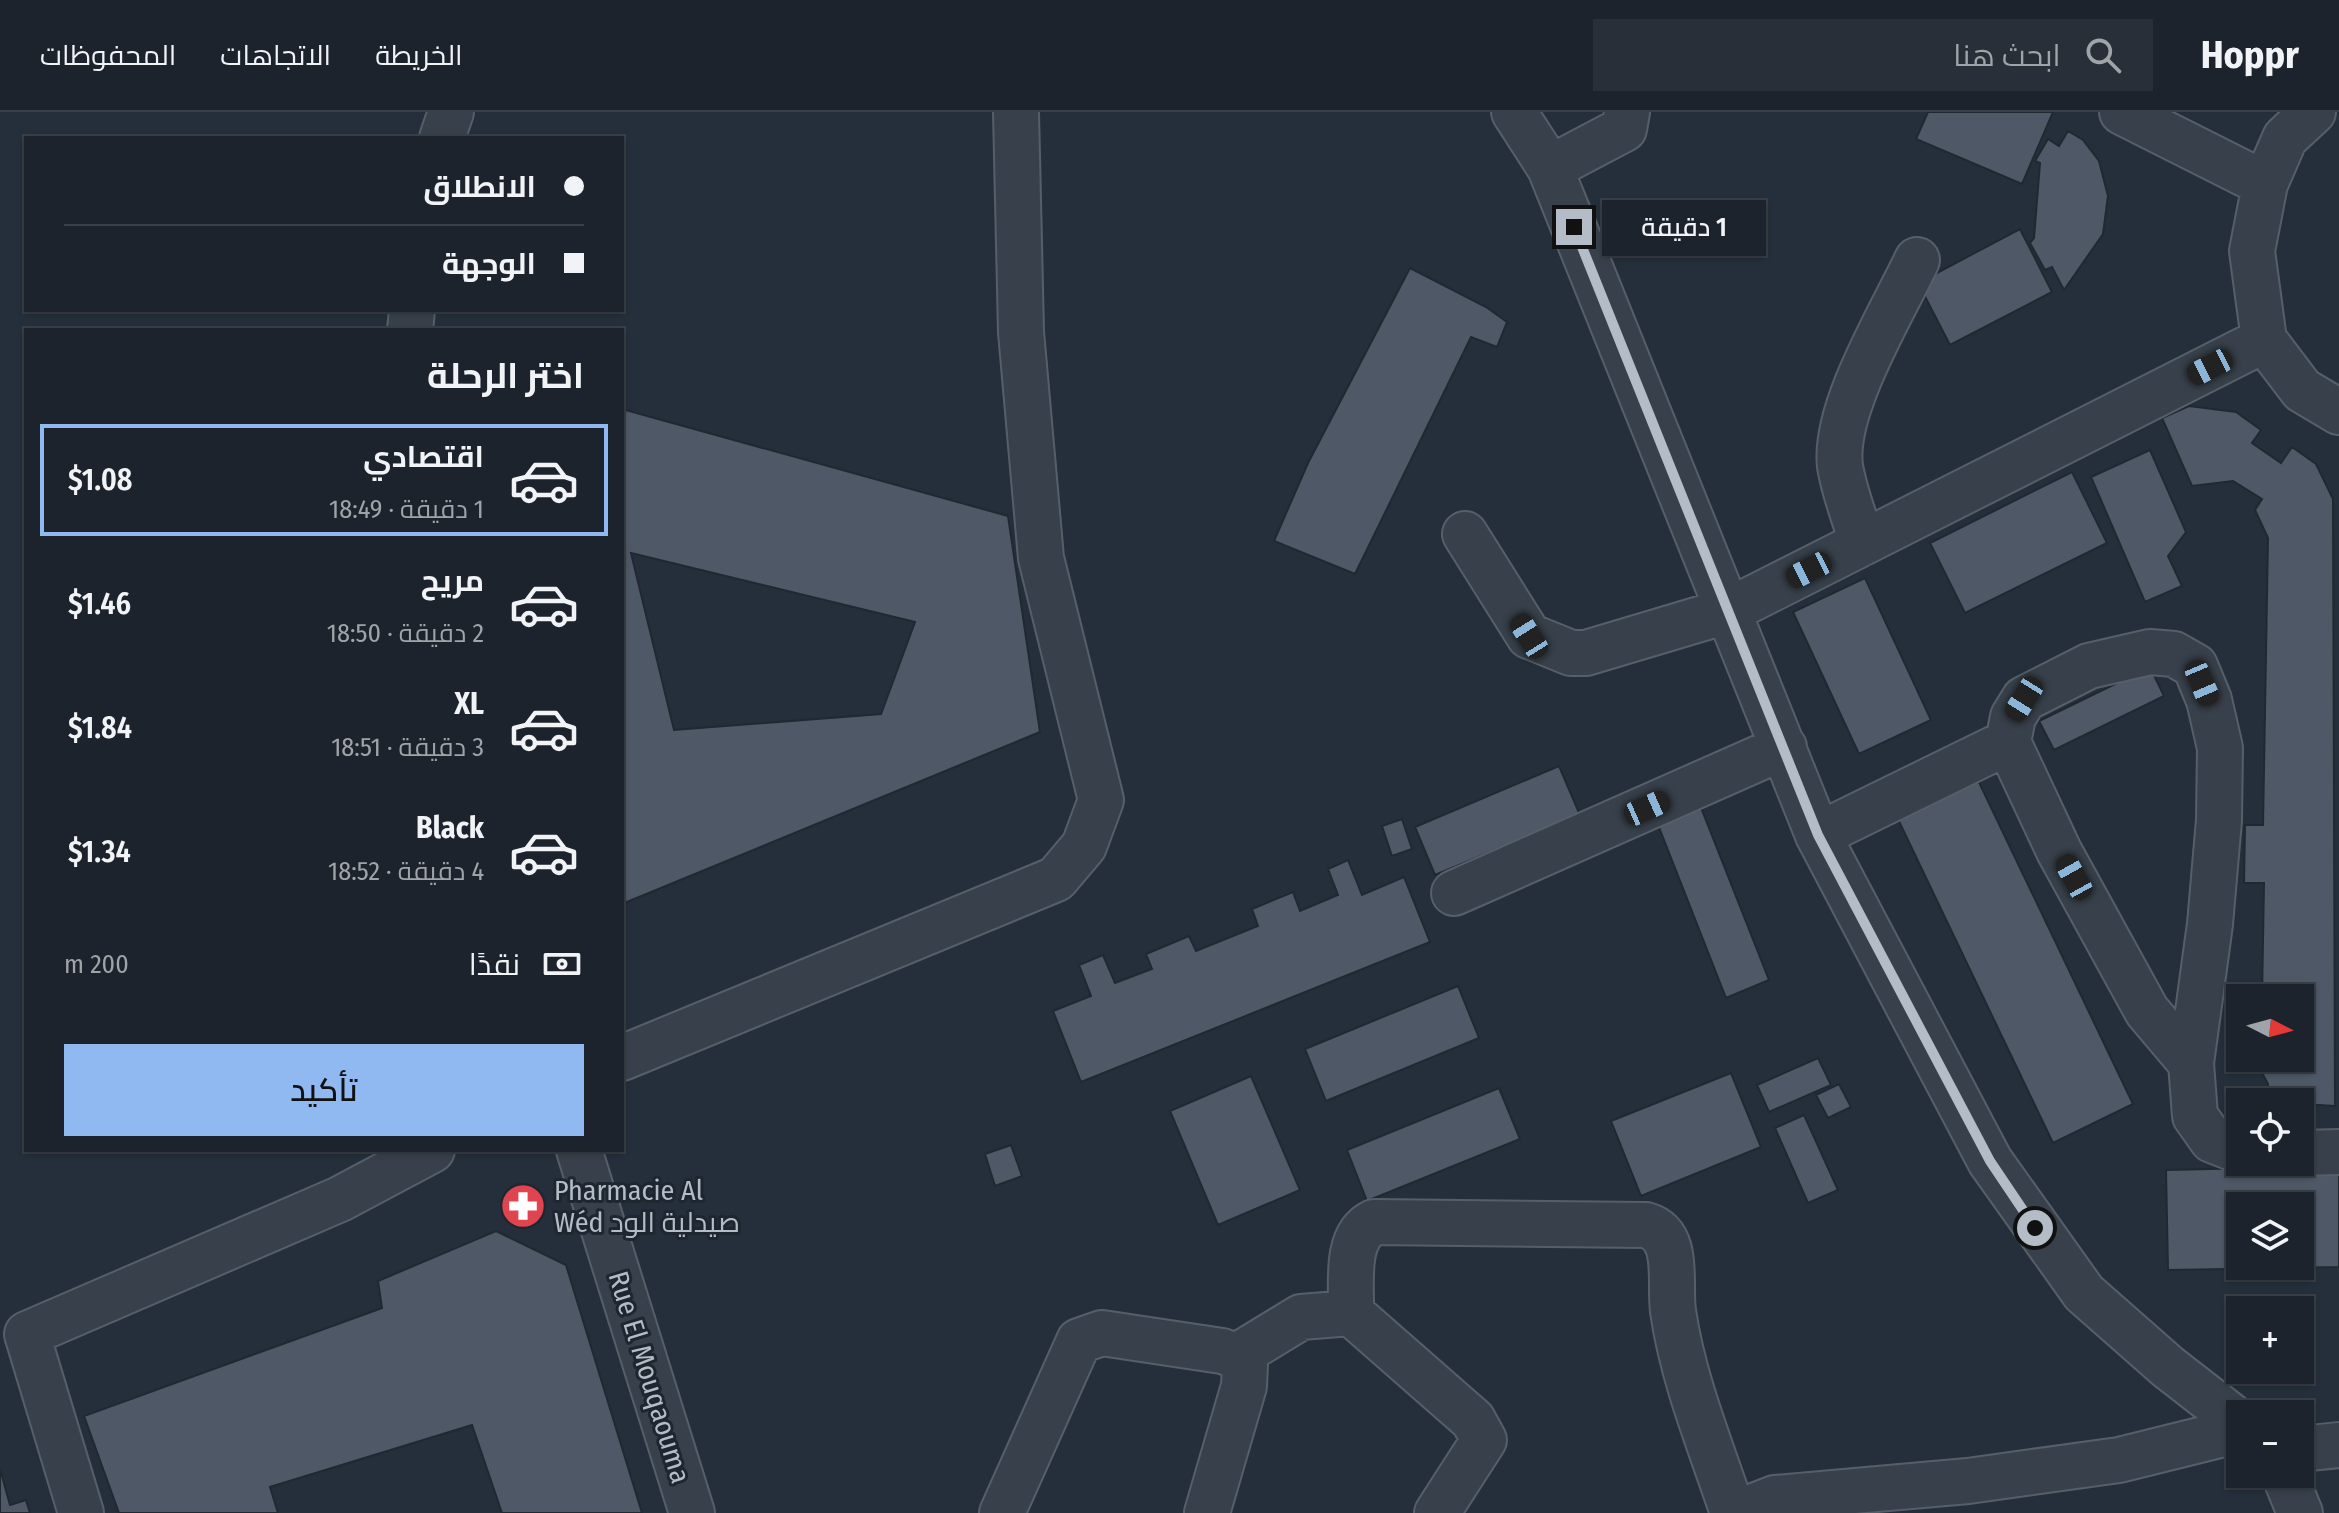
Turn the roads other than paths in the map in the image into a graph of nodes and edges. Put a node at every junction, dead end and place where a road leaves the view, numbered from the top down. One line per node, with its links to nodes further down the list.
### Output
1 (451, 112): 7 (street)
2 (1016, 112): 20 (street)
3 (1514, 112): 8 (street)
4 (1627, 112): 8 (street)
5 (2122, 112): 9 (street)
6 (2313, 112): 9 (street)
7 (443, 136)
8 (1550, 168): 15 (street)
9 (2265, 184): 11 (street)
10 (1917, 260): 14 (street)
11 (2264, 340): 12 (street); 14 (street)
12 (2339, 412)
13 (1465, 534): 15 (street)
14 (1862, 543): 15 (street)
15 (1730, 610): 17 (street)
16 (2008, 742): 18 (street); 21 (street); 21 (street)
17 (1784, 747): 18 (street); 19 (street)
18 (1818, 835): 30 (street)
19 (1454, 893)
20 (624, 1057)
21 (2191, 1063): 22 (street)
22 (2226, 1146)
23 (428, 1152): 28 (street)
24 (580, 1152): 36 (street, Rue El Mouqaouma)
25 (2339, 1152): 26 (street)
26 (2314, 1153)
27 (1351, 1313): 29 (street); 39 (street); 40 (street)
28 (14, 1336): 35 (street)
29 (1237, 1356): 37 (street); 38 (street)
30 (2226, 1412)
31 (2226, 1433): 40 (street)
32 (2339, 1445): 33 (street)
33 (2314, 1448)
34 (2290, 1488): 41 (street)
35 (81, 1513)
36 (692, 1513)
37 (1002, 1513)
38 (1207, 1513)
39 (1437, 1513)
40 (1734, 1513)
41 (2300, 1513)

